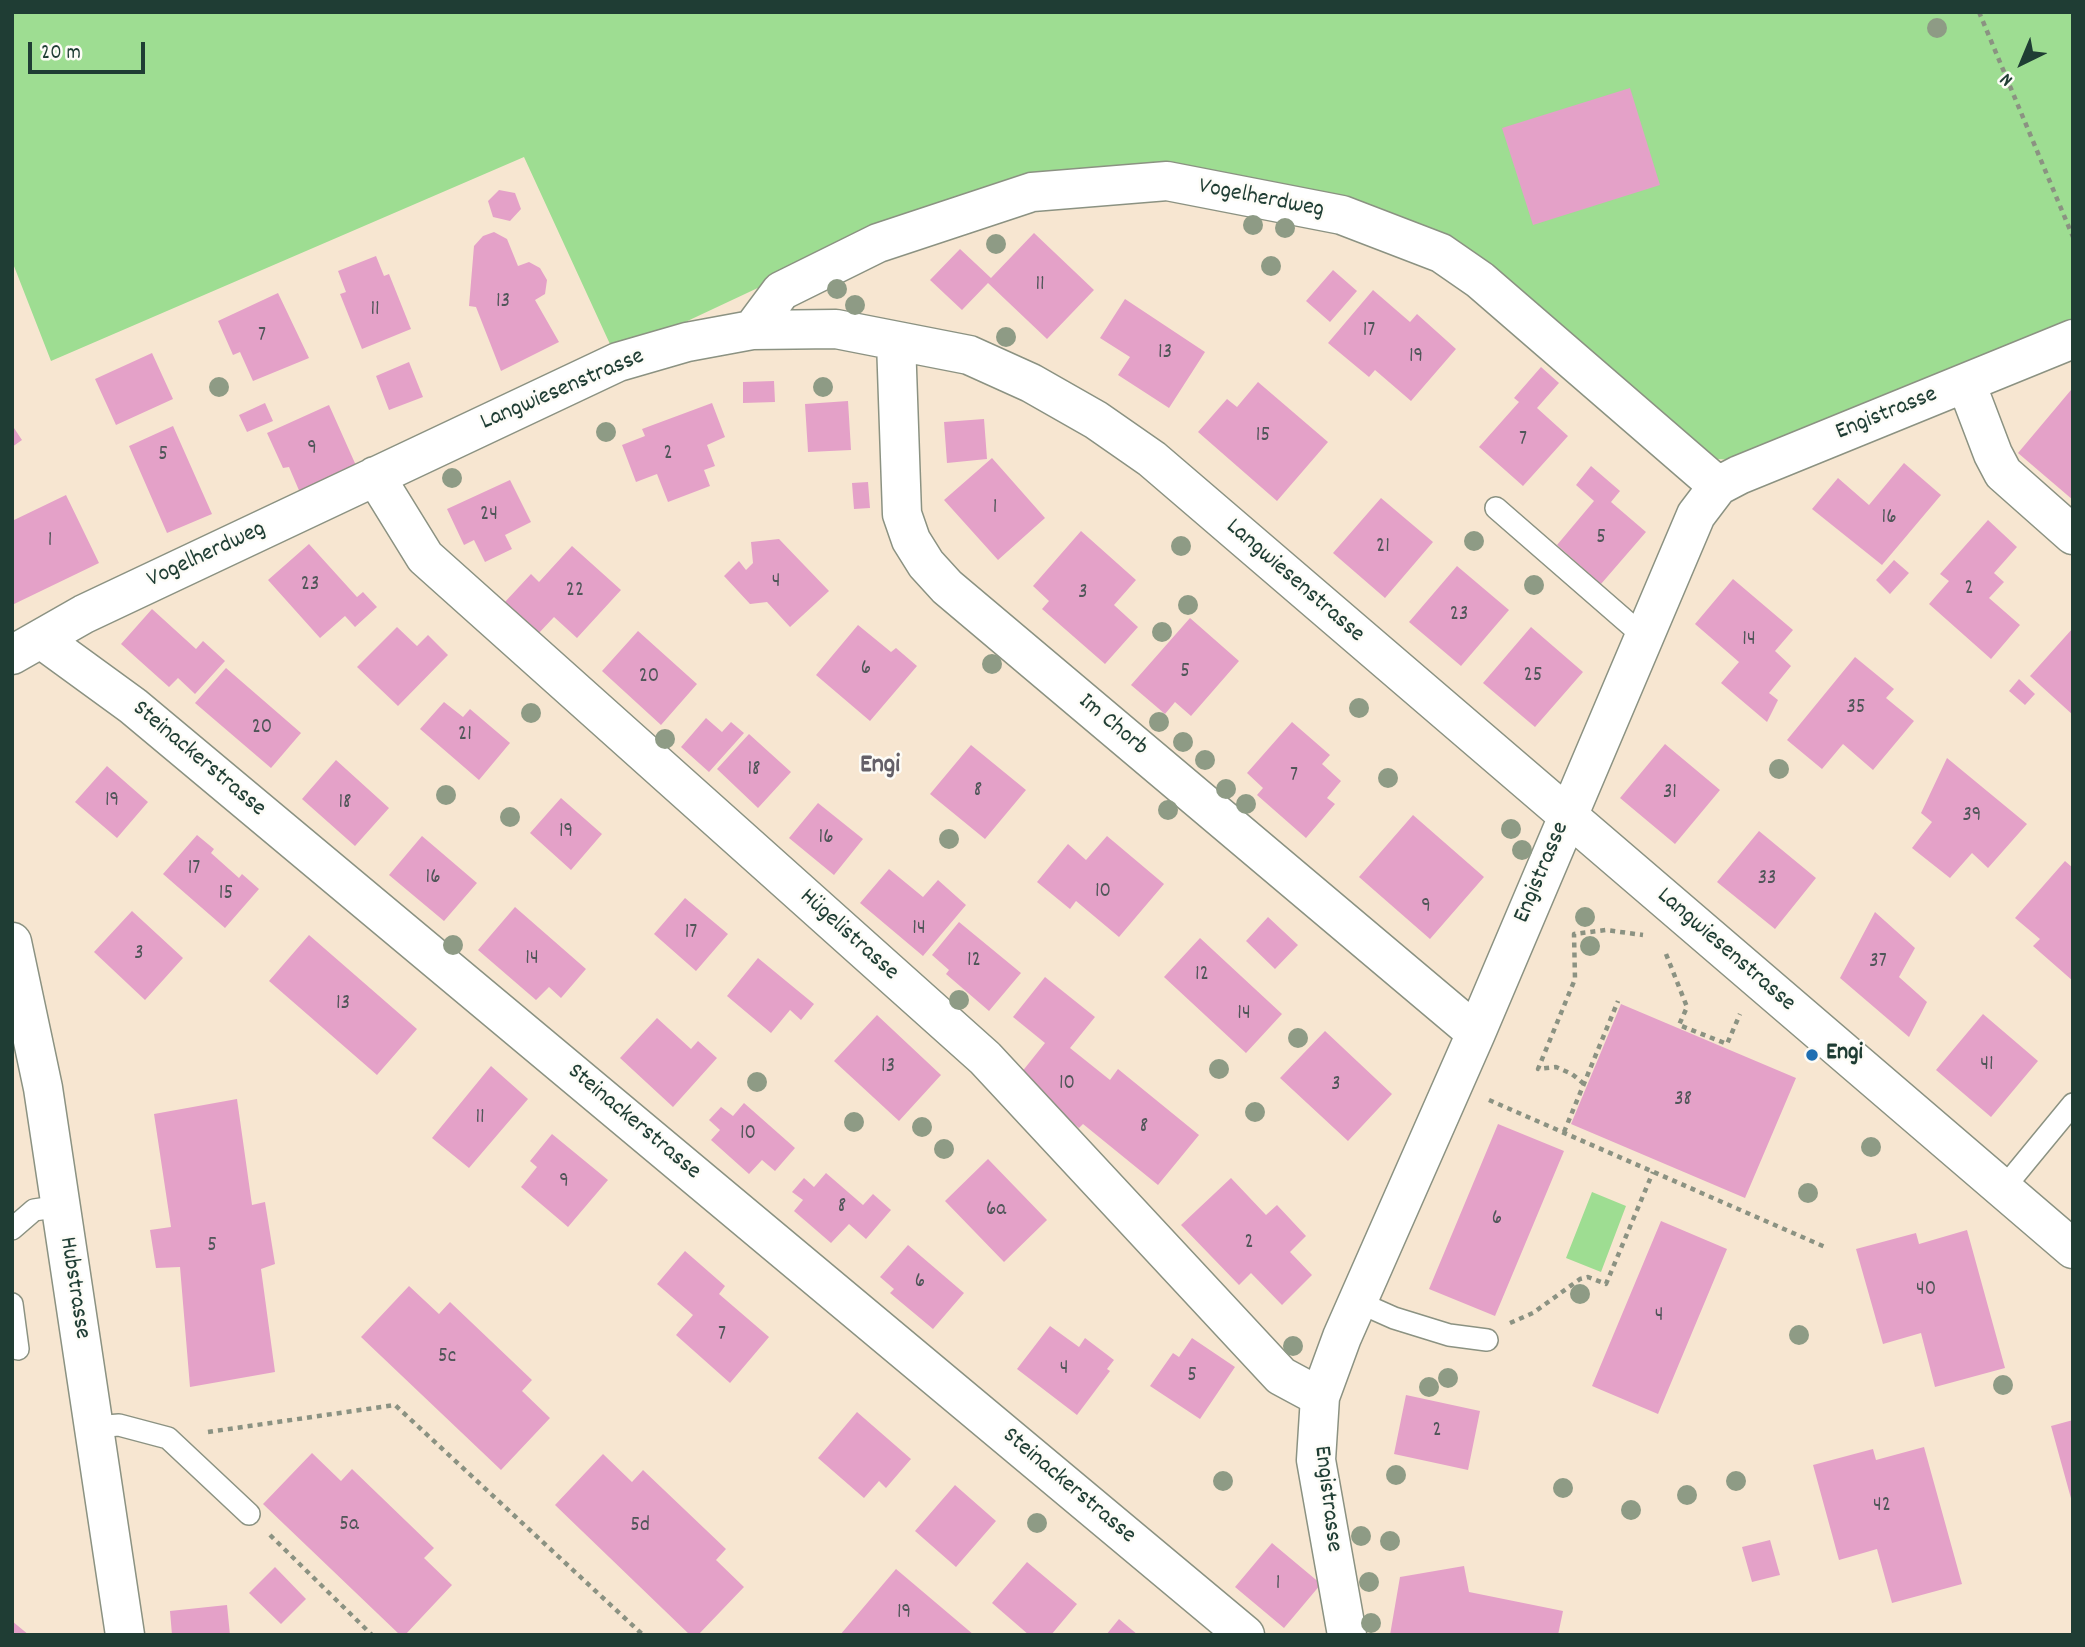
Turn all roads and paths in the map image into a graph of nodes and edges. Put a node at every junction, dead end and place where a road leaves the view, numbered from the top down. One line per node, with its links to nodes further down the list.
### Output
1 (1979, 12): 2 (path)
2 (2073, 237)
3 (752, 330): 5 (street, Langwiesenstrasse); 7 (street, Langwiesenstrasse); 8 (street, Vogelherdweg)
4 (2073, 339): 6 (street, Engistrasse)
5 (896, 341): 13 (street, Langwiesenstrasse); 19 (street, Im Chorb)
6 (1966, 383): 8 (street, Engistrasse); 10 (street)
7 (375, 476): 12 (street, Vogelherdweg); 35 (street, Hügelistrasse)
8 (1718, 486): 11 (street, Engistrasse)
9 (1496, 508): 11 (lane)
10 (2073, 535)
11 (1642, 635): 13 (street, Engistrasse)
12 (26, 647): 42 (street, Steinackerstrasse)
13 (1567, 816): 17 (street, Langwiesenstrasse); 19 (street, Engistrasse)
14 (1649, 938): 20 (path)
15 (12, 942): 26 (street, Hubstrasse)
16 (1660, 947): 17 (path)
17 (1755, 977): 25 (street, Langwiesenstrasse)
18 (1618, 1001): 20 (path)
19 (1476, 1033): 21 (street, Engistrasse)
20 (1584, 1084): 23 (path)
21 (1453, 1085): 23 (path); 30 (street, Engistrasse)
22 (2073, 1104): 25 (lane)
23 (1564, 1132): 24 (path)
24 (1653, 1171): 28 (path); 32 (path)
25 (2003, 1189): 29 (street, Langwiesenstrasse)
26 (61, 1206): 27 (lane); 36 (street, Hubstrasse)
27 (12, 1229)
28 (1825, 1247)
29 (2073, 1249)
30 (1358, 1301): 33 (lane); 35 (street, Engistrasse)
31 (12, 1304): 34 (lane)
32 (1503, 1324)
33 (1487, 1340)
34 (18, 1349)
35 (1320, 1397): 43 (street, Engistrasse)
36 (94, 1427): 37 (lane); 39 (street, Hubstrasse)
37 (168, 1438): 38 (lane); 41 (path)
38 (248, 1514): 40 (path)
39 (125, 1635)
40 (372, 1635)
41 (643, 1635)
42 (1245, 1635)
43 (1347, 1635)

